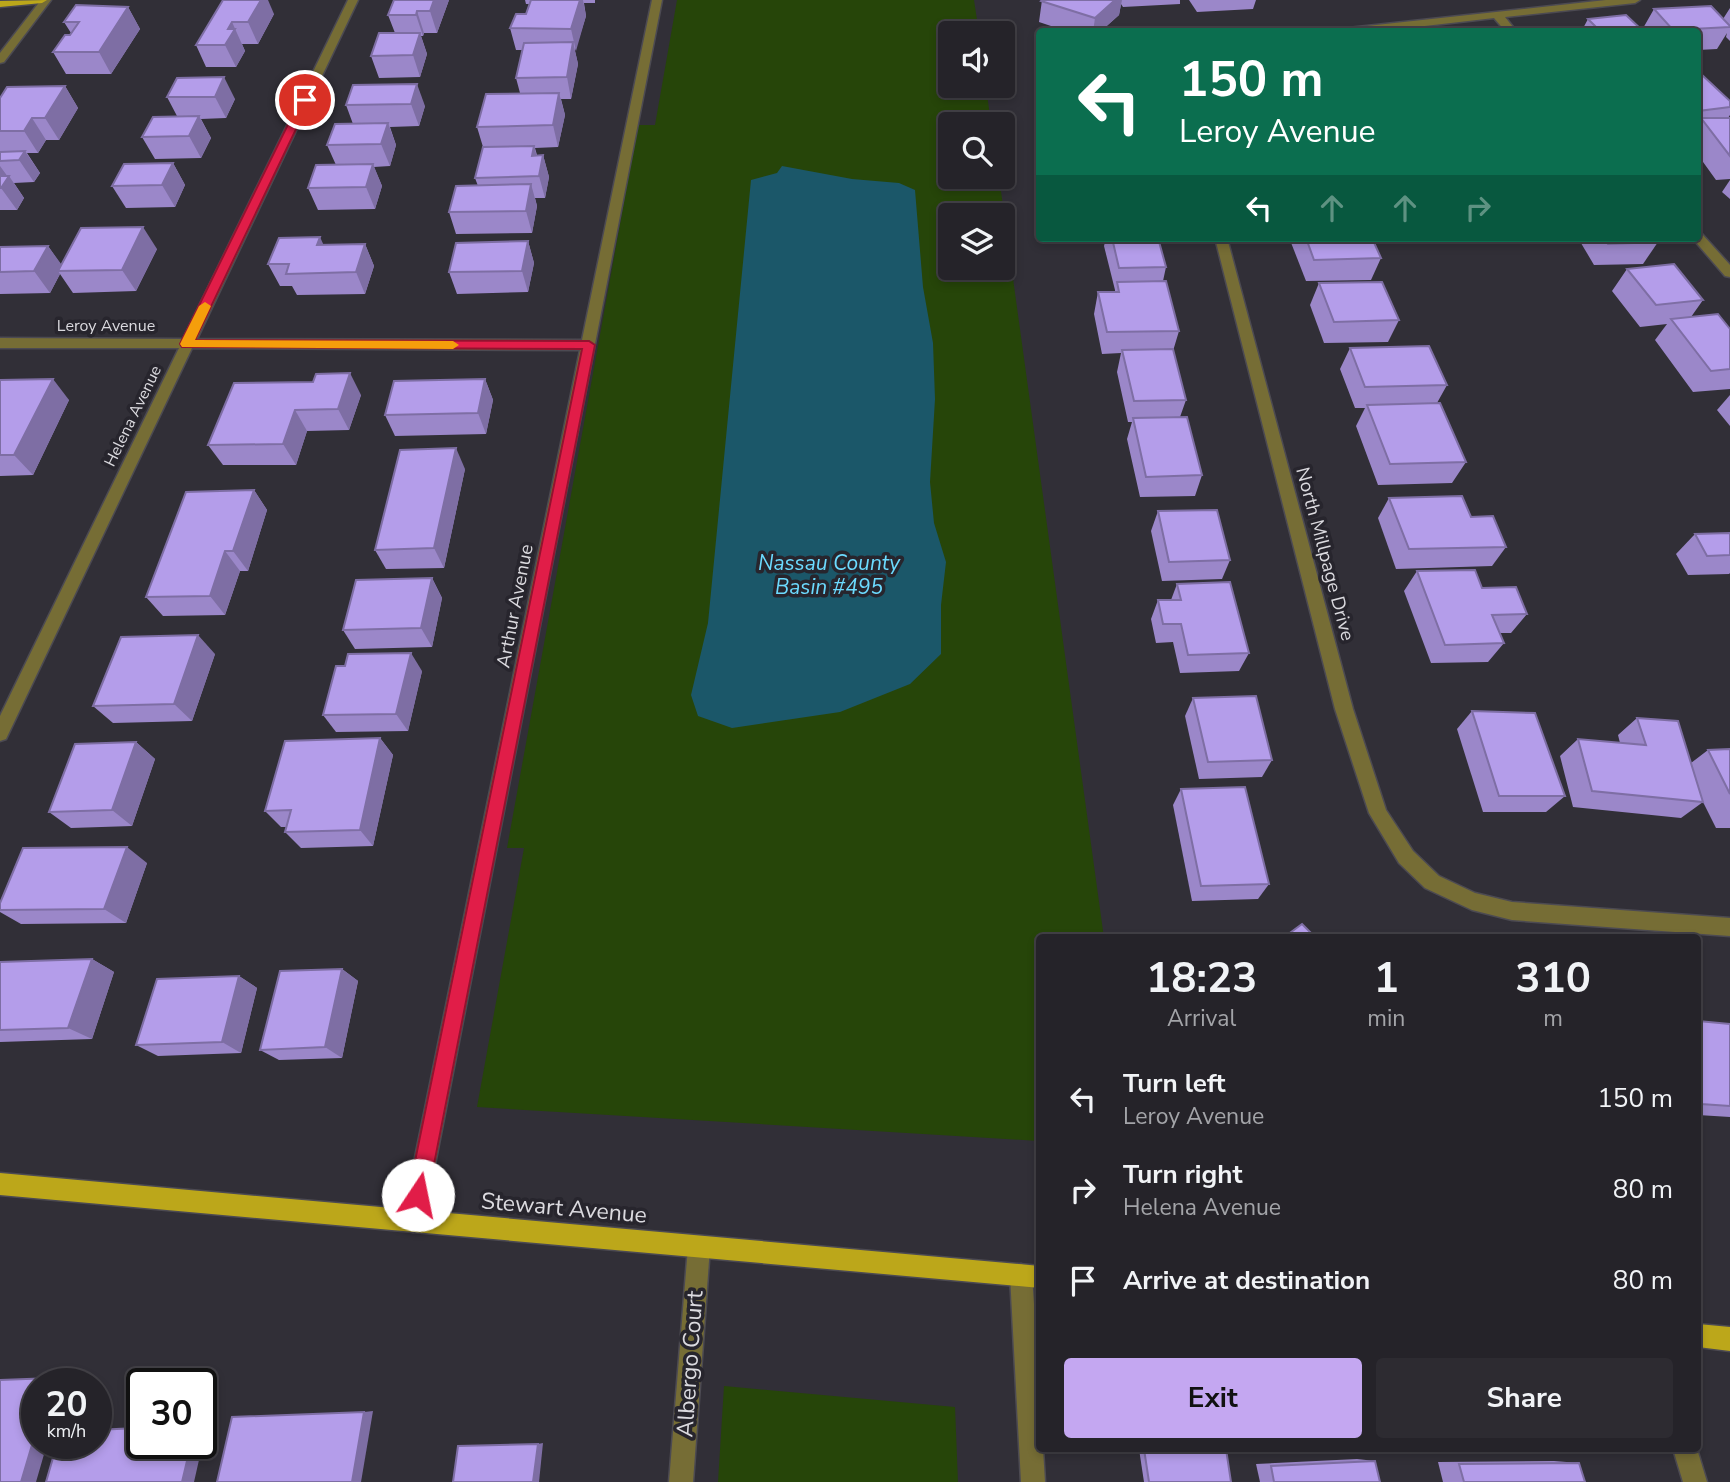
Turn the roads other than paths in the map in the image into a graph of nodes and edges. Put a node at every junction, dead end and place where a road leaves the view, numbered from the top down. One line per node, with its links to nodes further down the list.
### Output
1 (44, 0): 5 (main road); 9 (street)
2 (353, 0): 14 (street, Helena Avenue)
3 (657, 0): 15 (street, Arthur Avenue)
4 (1635, 0): 6 (street)
5 (0, 4)
6 (1497, 15): 7 (street); 8 (street)
7 (1376, 28)
8 (1508, 28)
9 (0, 60)
10 (1701, 240): 12 (street)
11 (1222, 242): 17 (street, North Millpage Drive)
12 (1730, 273)
13 (0, 343): 14 (street, Leroy Avenue)
14 (187, 344): 15 (street, Leroy Avenue); 16 (street, Helena Avenue)
15 (589, 345): 19 (street, Arthur Avenue)
16 (0, 734)
17 (1730, 927)
18 (0, 1184): 19 (main road, Stewart Avenue)
19 (413, 1221): 20 (main road, Stewart Avenue)
20 (699, 1247): 21 (main road, Stewart Avenue); 25 (street, Albergo Court)
21 (1030, 1276): 26 (street)
22 (1701, 1336): 23 (main road)
23 (1730, 1339)
24 (1686, 1452): 27 (street)
25 (681, 1482)
26 (1033, 1482)
27 (1695, 1482)

